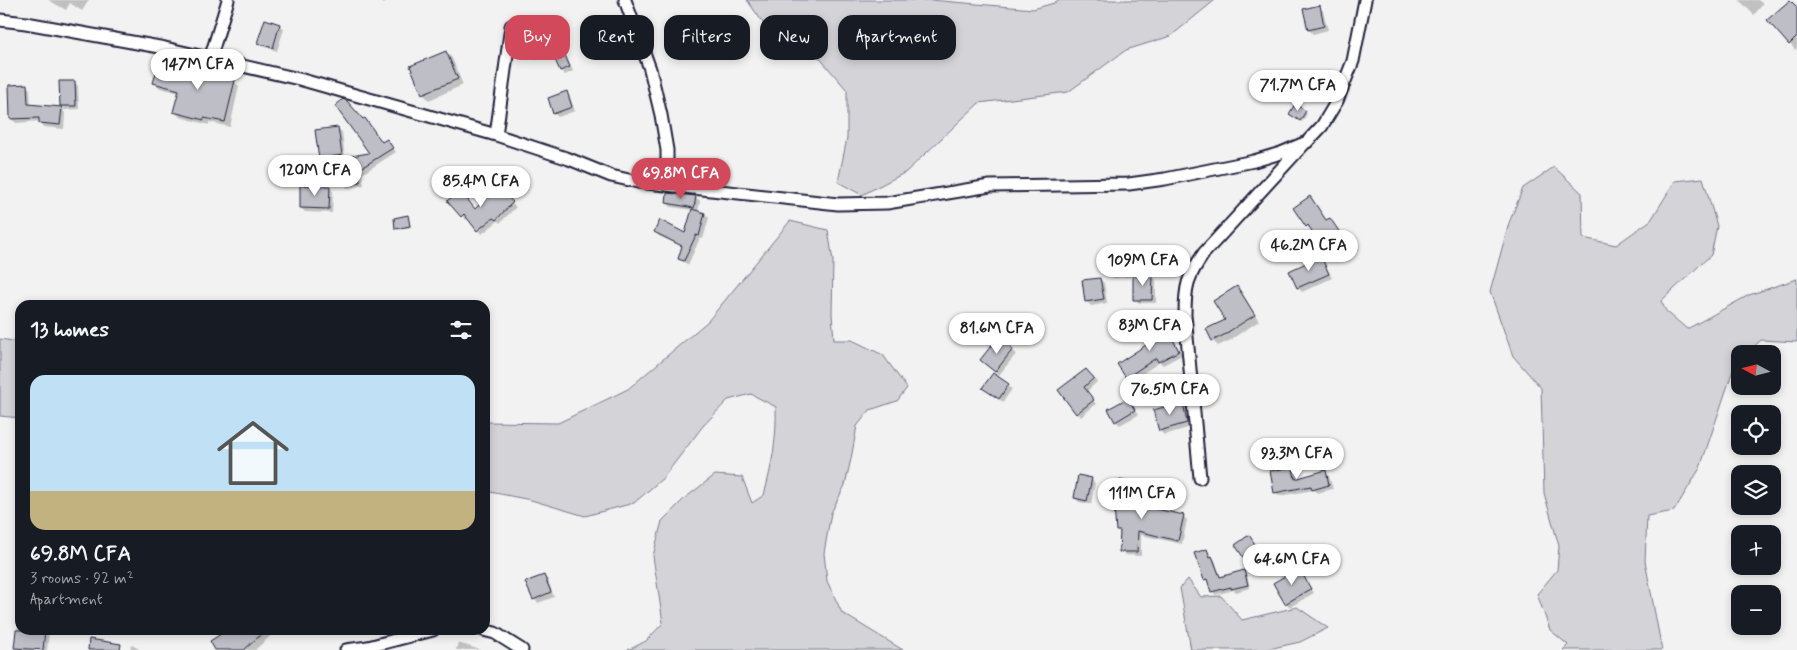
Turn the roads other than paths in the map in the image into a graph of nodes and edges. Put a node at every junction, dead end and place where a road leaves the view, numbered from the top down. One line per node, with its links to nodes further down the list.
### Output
1 (228, 0): 5 (street)
2 (625, 0): 9 (street)
3 (1365, 0): 8 (street)
4 (0, 20): 5 (street)
5 (210, 59): 7 (street)
6 (506, 60): 7 (street)
7 (496, 135): 9 (street)
8 (1307, 142): 9 (street); 10 (street)
9 (667, 184)
10 (1200, 478)
11 (490, 632): 14 (street)
12 (414, 635): 13 (street)
13 (346, 650)
14 (522, 650)

